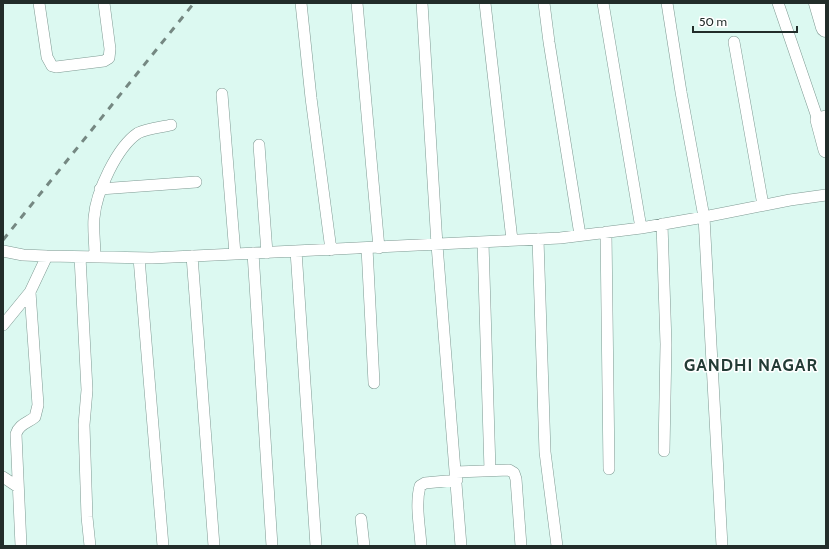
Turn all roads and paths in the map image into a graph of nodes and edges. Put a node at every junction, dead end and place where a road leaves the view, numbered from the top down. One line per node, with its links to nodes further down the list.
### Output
1 (39, 3): 2 (street)
2 (104, 3)
3 (301, 3): 34 (street)
4 (357, 3): 33 (street)
5 (422, 3): 31 (street)
6 (485, 3): 29 (street)
7 (544, 3): 27 (street)
8 (603, 3): 25 (street)
9 (667, 3): 23 (street)
10 (778, 3): 15 (street)
11 (819, 3): 12 (highway)
12 (826, 27)
13 (734, 42): 22 (street)
14 (222, 94): 39 (street)
15 (822, 119): 18 (street)
16 (171, 124): 20 (street)
17 (259, 145): 38 (street)
18 (826, 150)
19 (196, 182): 20 (street)
20 (100, 189): 43 (street)
21 (826, 196): 22 (street)
22 (763, 205): 23 (street)
23 (704, 217): 24 (street); 66 (street)
24 (662, 224): 25 (street); 48 (street)
25 (640, 228): 26 (street)
26 (606, 232): 27 (street); 50 (street)
27 (580, 235): 28 (street)
28 (538, 239): 29 (street); 65 (street)
29 (512, 240): 30 (street)
30 (483, 242): 31 (street); 49 (street)
31 (437, 245): 33 (street); 51 (street)
32 (367, 248): 33 (street); 34 (street); 47 (street)
33 (379, 248)
34 (331, 250): 36 (street)
35 (3, 251): 40 (street)
36 (296, 251): 38 (street); 60 (street)
37 (254, 253): 38 (street); 39 (street); 59 (street)
38 (267, 253)
39 (235, 254): 41 (street)
40 (47, 256): 42 (street); 45 (street)
41 (192, 256): 44 (street); 58 (street)
42 (80, 257): 43 (street); 56 (street)
43 (95, 257): 44 (street)
44 (138, 258): 57 (street)
45 (30, 292): 46 (street); 53 (street)
46 (3, 325)
47 (374, 383)
48 (664, 451)
49 (490, 470): 51 (street); 64 (street)
50 (609, 470)
51 (456, 476): 62 (street); 63 (street)
52 (3, 477): 53 (street)
53 (18, 487): 55 (street)
54 (362, 519): 61 (street)
55 (20, 546)
56 (90, 546)
57 (164, 546)
58 (214, 546)
59 (272, 546)
60 (316, 546)
61 (364, 546)
62 (421, 546)
63 (461, 546)
64 (521, 546)
65 (557, 546)
66 (722, 546)

